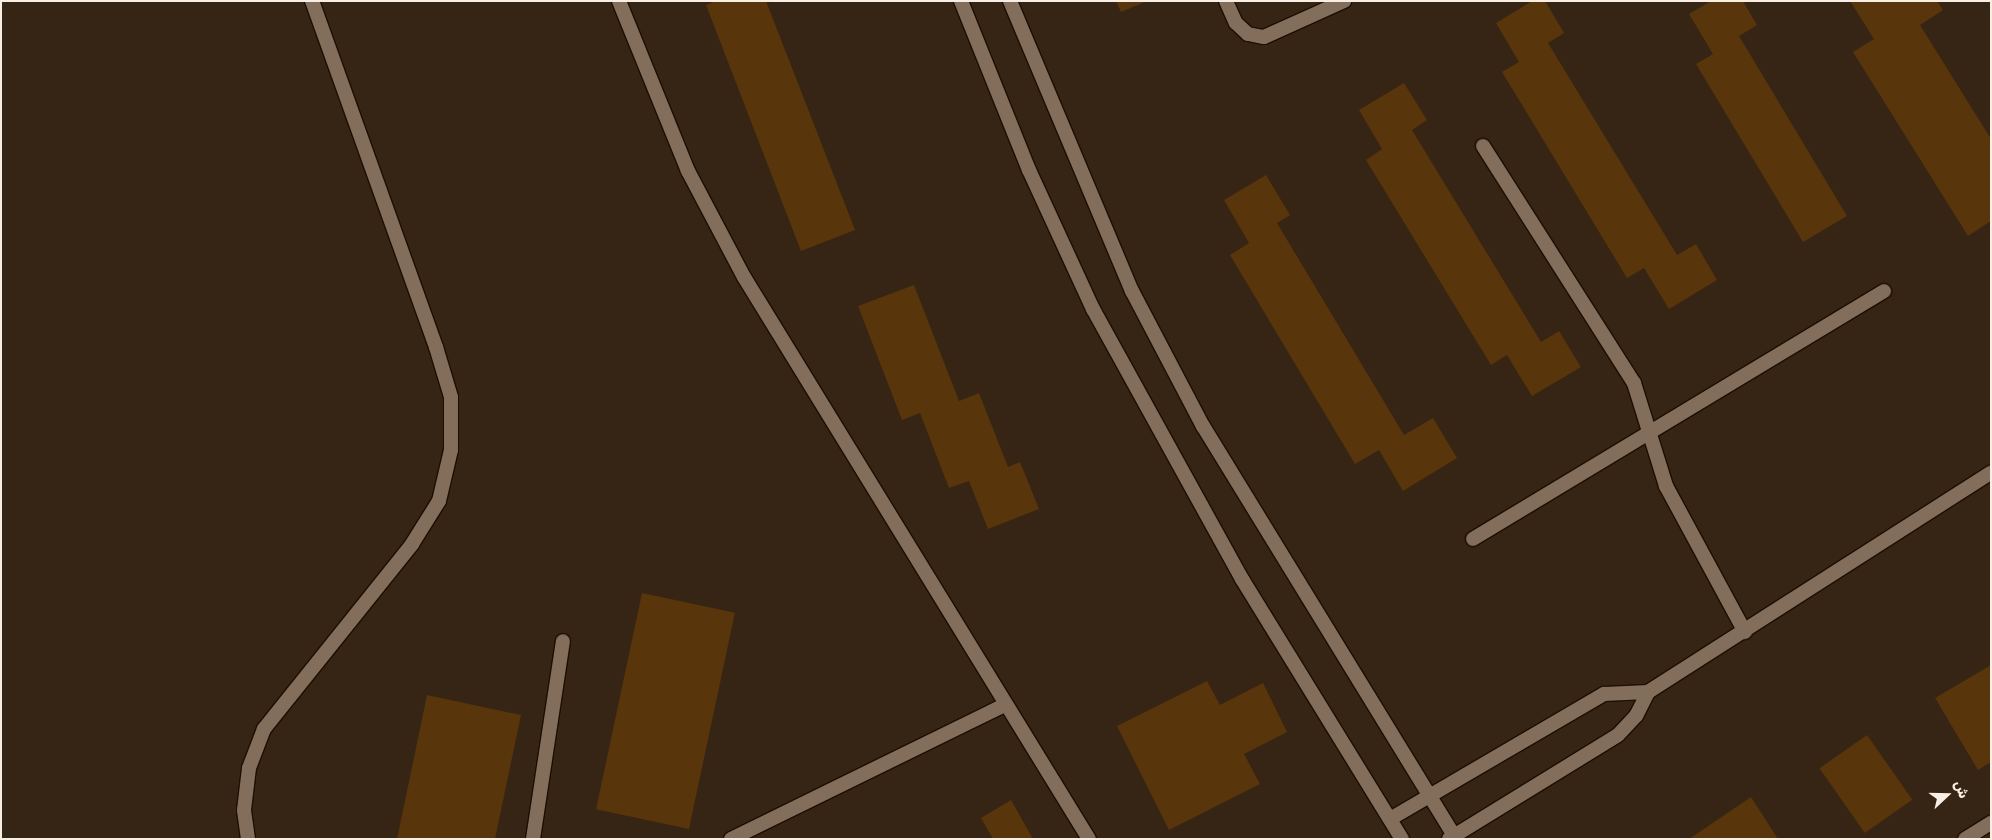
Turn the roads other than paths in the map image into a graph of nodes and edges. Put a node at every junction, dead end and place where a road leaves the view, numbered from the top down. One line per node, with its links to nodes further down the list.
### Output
1 (312, 1): 20 (street)
2 (619, 1): 15 (street)
3 (961, 1): 17 (street)
4 (1010, 1): 16 (street)
5 (1226, 1): 6 (street)
6 (1344, 1)
7 (1483, 146): 9 (street)
8 (1884, 291): 9 (street)
9 (1648, 432): 11 (street); 12 (street)
10 (1991, 473): 12 (street)
11 (1473, 539)
12 (1745, 632): 14 (street)
13 (563, 641): 21 (street)
14 (1648, 692): 16 (street); 19 (street)
15 (1006, 704): 22 (street); 23 (street)
16 (1430, 796): 17 (street); 19 (street)
17 (1390, 819): 24 (street)
18 (1991, 823): 25 (street)
19 (1453, 838)
20 (248, 839)
21 (533, 839)
22 (731, 839)
23 (1090, 839)
24 (1402, 839)
25 (1965, 839)

